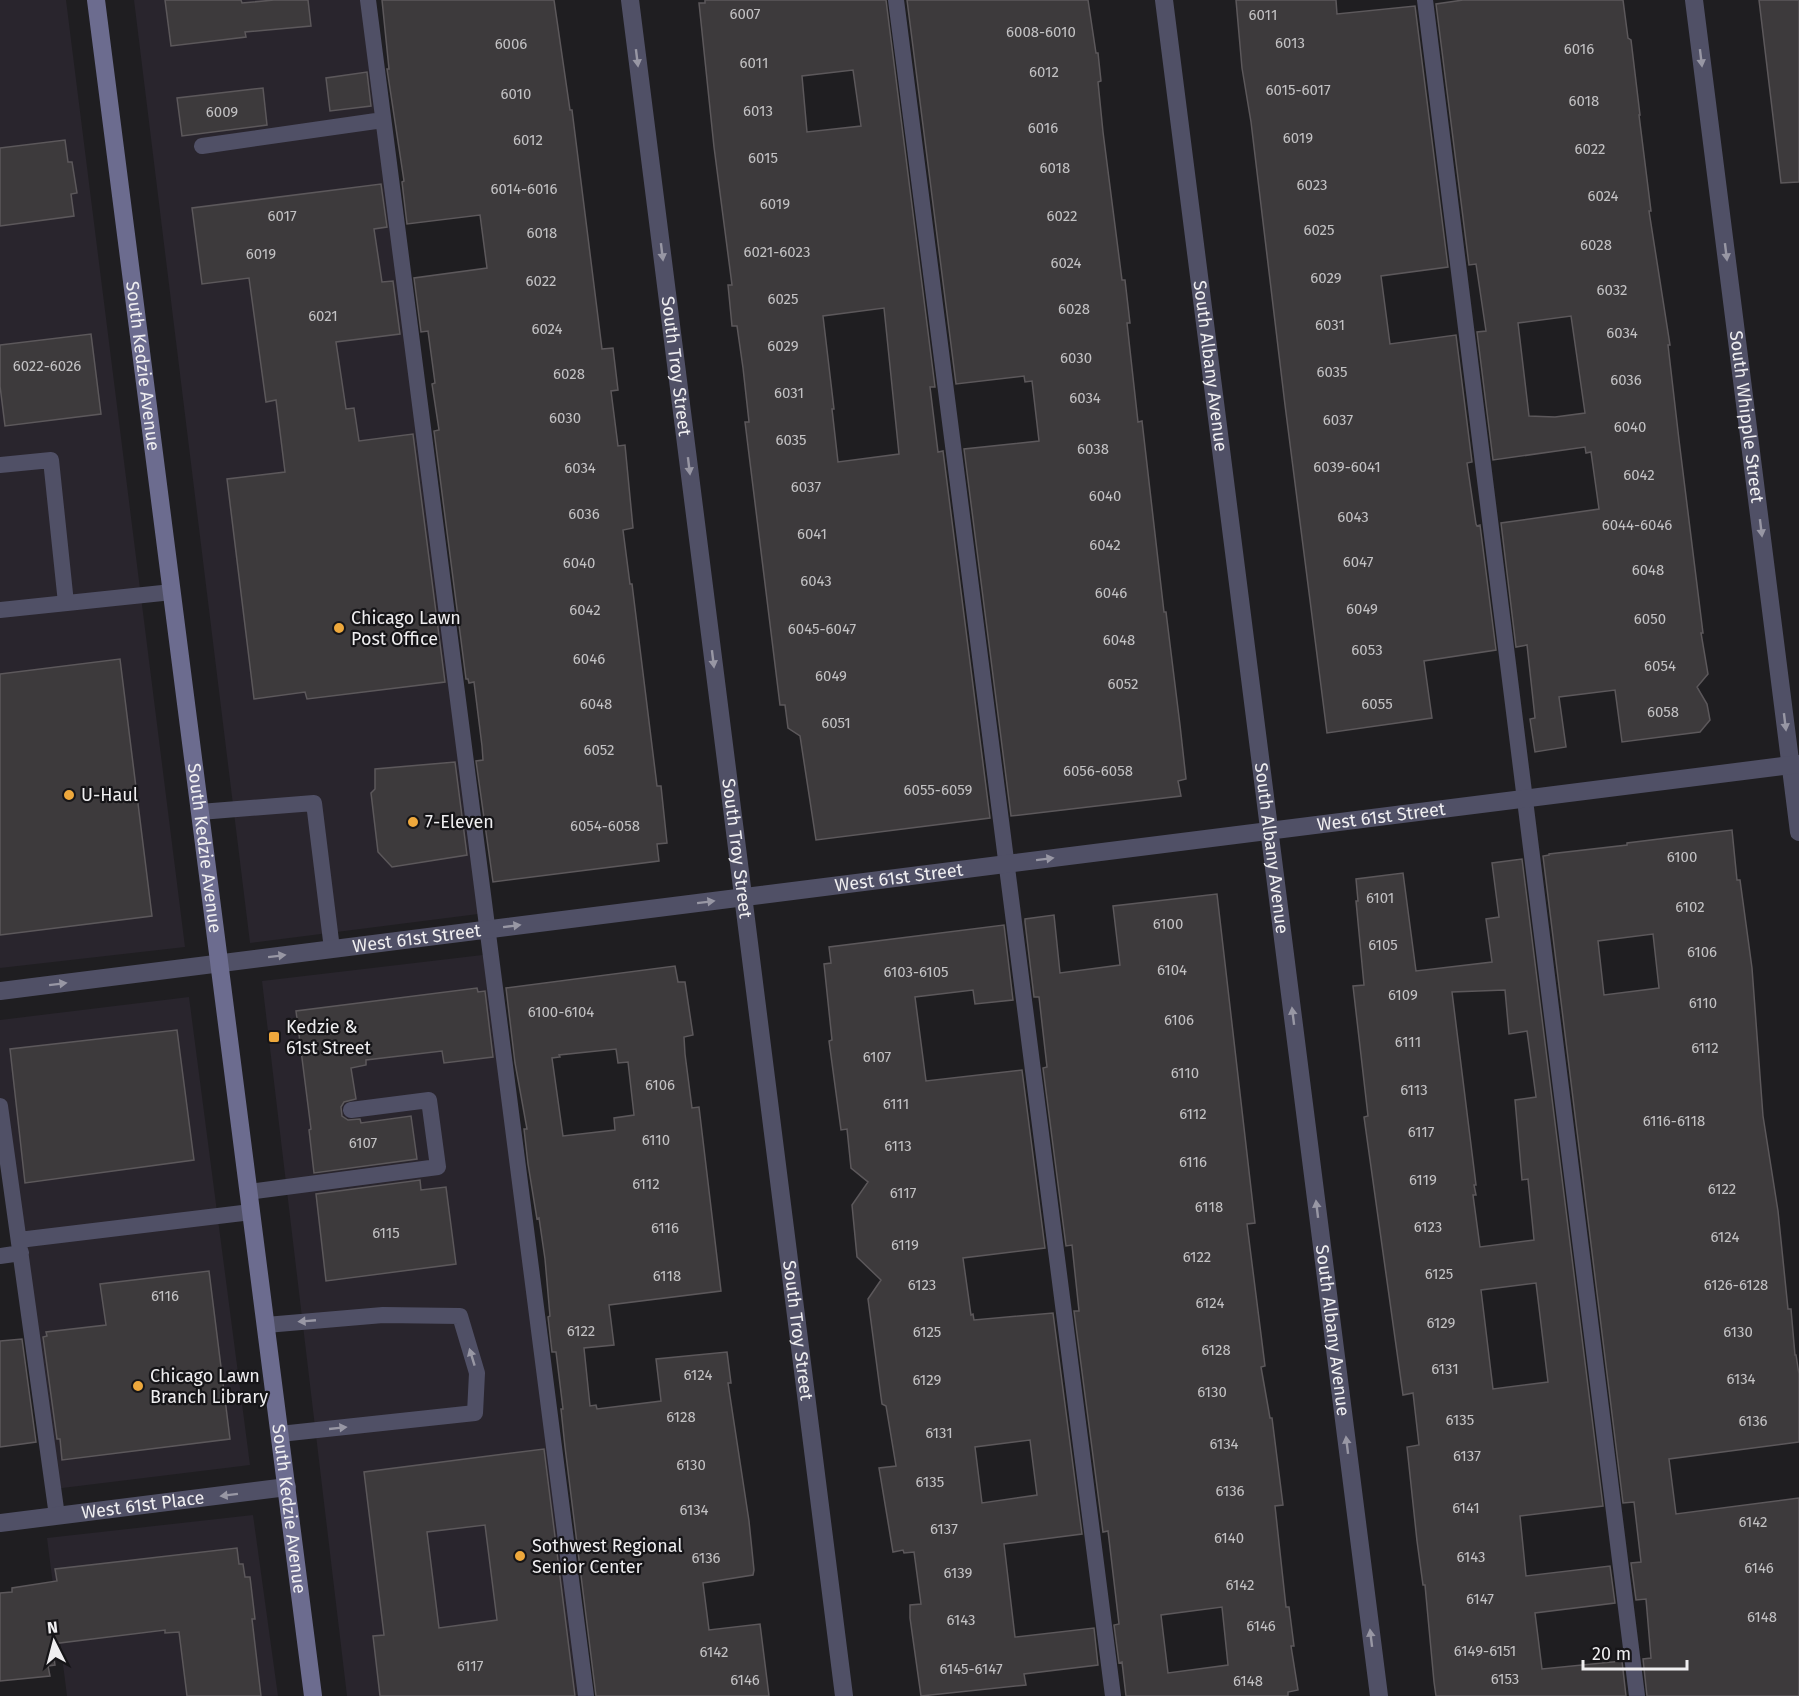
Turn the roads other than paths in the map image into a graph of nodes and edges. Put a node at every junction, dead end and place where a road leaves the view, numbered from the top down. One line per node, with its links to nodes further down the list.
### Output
1 (96, 0): 11 (main road, South Kedzie Avenue)
2 (368, 0): 8 (lane)
3 (630, 0): 20 (street, South Troy Street, one-way to 20)
4 (896, 0): 19 (lane)
5 (1164, 0): 17 (street, South Albany Avenue)
6 (1425, 0): 15 (lane)
7 (1694, 0): 14 (street, South Whipple Street, one-way to 14)
8 (383, 120): 9 (lane); 21 (lane)
9 (202, 146)
10 (0, 465): 12 (lane)
11 (172, 592): 12 (lane); 16 (main road, South Kedzie Avenue)
12 (66, 603): 13 (lane)
13 (0, 610)
14 (1795, 764): 15 (street, West 61st Street); 18 (street, South Whipple Street)
15 (1525, 799): 17 (street, West 61st Street); 41 (lane)
16 (200, 812): 22 (lane); 23 (main road, South Kedzie Avenue)
17 (1269, 831): 19 (street, West 61st Street, one-way to 17); 40 (street, South Albany Avenue, one-way to 17)
18 (1799, 832)
19 (1006, 864): 20 (street, West 61st Street); 39 (lane)
20 (743, 897): 21 (street, West 61st Street, one-way to 20); 38 (street, South Troy Street)
21 (488, 929): 22 (street, West 61st Street); 37 (lane)
22 (332, 949): 23 (street, West 61st Street, one-way to 22)
23 (219, 963): 24 (street, West 61st Street, one-way to 23); 27 (main road, South Kedzie Avenue)
24 (0, 991)
25 (0, 1106): 29 (lane)
26 (351, 1110): 27 (lane)
27 (249, 1192): 28 (main road, South Kedzie Avenue)
28 (251, 1212): 29 (lane); 31 (main road, South Kedzie Avenue)
29 (20, 1246): 30 (lane); 34 (lane)
30 (0, 1256)
31 (266, 1325): 32 (main road, South Kedzie Avenue); 32 (lane, one-way to 31)
32 (280, 1434): 33 (main road, South Kedzie Avenue)
33 (286, 1487): 34 (street, West 61st Place, one-way to 34); 36 (main road, South Kedzie Avenue)
34 (57, 1516): 35 (street, West 61st Place)
35 (0, 1523)
36 (313, 1696)
37 (586, 1696)
38 (844, 1696)
39 (1113, 1696)
40 (1379, 1696)
41 (1637, 1696)

